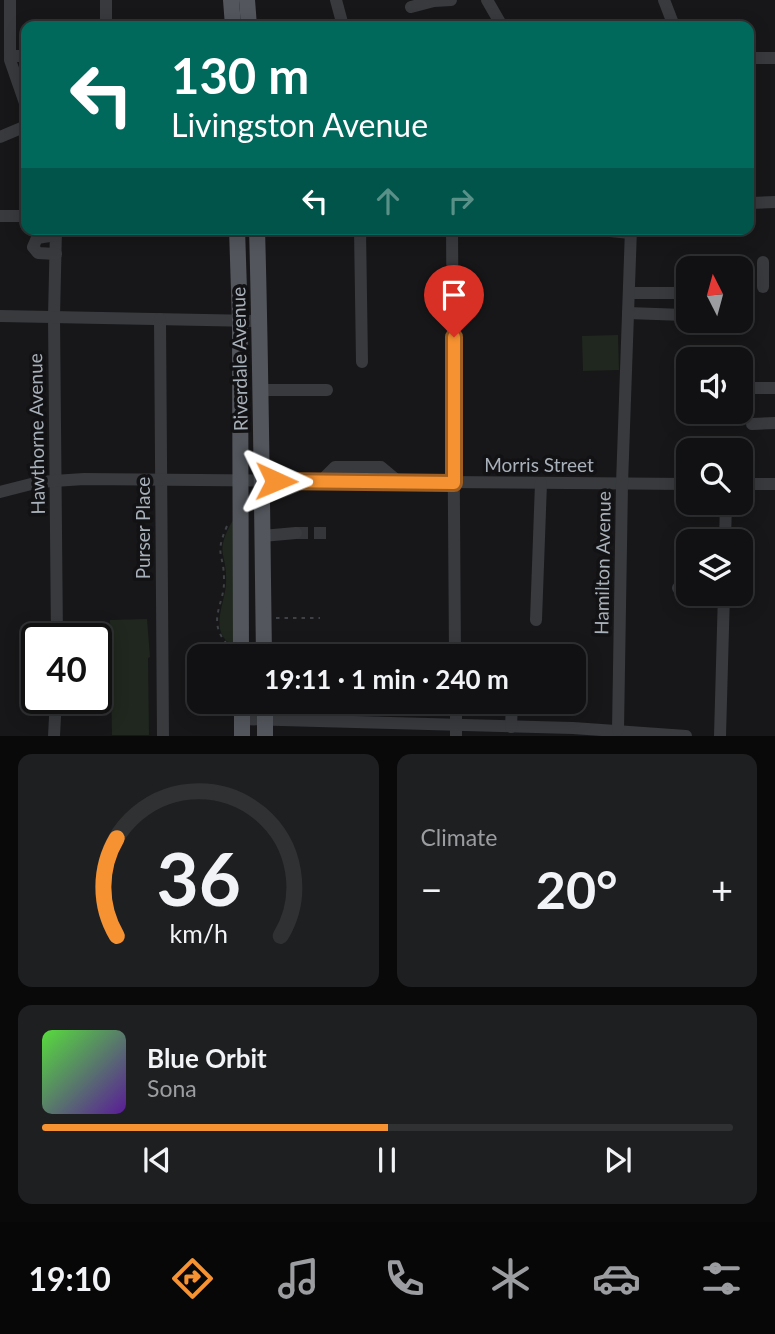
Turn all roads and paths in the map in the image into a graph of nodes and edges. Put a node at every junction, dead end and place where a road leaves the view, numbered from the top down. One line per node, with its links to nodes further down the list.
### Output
1 (10, 0): 16 (street)
2 (106, 0): 10 (street)
3 (231, 0): 11 (main road)
4 (247, 0): 12 (main road)
5 (336, 0): 13 (street)
6 (451, 0): 9 (street)
7 (487, 0): 14 (street)
8 (664, 0): 15 (street)
9 (411, 7)
10 (106, 21)
11 (233, 21)
12 (249, 21)
13 (342, 21)
14 (499, 21)
15 (672, 21)
16 (10, 56): 17 (street); 20 (street)
17 (21, 56)
18 (754, 58): 19 (street)
19 (775, 58)
20 (21, 90)
21 (21, 128): 22 (street)
22 (0, 137)
23 (775, 202): 24 (street)
24 (754, 203)
25 (0, 216): 26 (street)
26 (21, 216)
27 (35, 235): 34 (street)
28 (56, 235): 34 (street, Hawthorne Avenue)
29 (237, 235): 44 (main road, Riverdale Avenue)
30 (257, 235): 45 (main road, Riverdale Avenue)
31 (360, 235): 46 (street)
32 (452, 235): 57 (street)
33 (631, 235): 37 (street, Hamilton Avenue)
34 (56, 254): 42 (street, Hawthorne Avenue)
35 (764, 262): 36 (street)
36 (764, 287)
37 (629, 293): 38 (street); 39 (street, Hamilton Avenue)
38 (676, 293)
39 (628, 313): 40 (street); 59 (street, Hamilton Avenue)
40 (676, 315)
41 (0, 316): 42 (street)
42 (54, 317): 43 (street); 55 (street, Hawthorne Avenue)
43 (160, 319): 44 (street); 53 (street, Purser Place)
44 (240, 321): 45 (street); 54 (main road, Riverdale Avenue)
45 (260, 321): 49 (main road, Riverdale Avenue)
46 (362, 355)
47 (753, 388): 48 (street)
48 (775, 388)
49 (262, 390): 50 (street); 56 (main road, Riverdale Avenue)
50 (327, 390)
51 (775, 423): 52 (street)
52 (753, 424)
53 (161, 480): 54 (street, Morris Street); 55 (street, Morris Street); 86 (street, Purser Place)
54 (241, 480): 56 (street, Morris Street); 73 (main road, Riverdale Avenue)
55 (55, 481): 63 (street, Morris Street); 71 (street, Hawthorne Avenue)
56 (261, 481): 57 (street, Morris Street); 66 (main road, Riverdale Avenue)
57 (454, 483): 58 (street, Morris Street); 75 (street)
58 (541, 484): 59 (street, Morris Street); 70 (street)
59 (622, 484): 60 (street, Morris Street); 83 (street, Hamilton Avenue)
60 (676, 484)
61 (753, 484): 62 (street)
62 (775, 484)
63 (0, 492)
64 (230, 519): 72 (path)
65 (296, 533): 66 (street)
66 (262, 536): 74 (main road, Riverdale Avenue)
67 (724, 606): 89 (street)
68 (276, 618): 69 (path)
69 (320, 618)
70 (536, 620)
71 (57, 623)
72 (227, 644)
73 (236, 644)
74 (264, 644)
75 (455, 644)
76 (55, 714): 85 (street)
77 (242, 714): 79 (main road)
78 (512, 714): 81 (street)
79 (242, 719): 80 (street); 87 (main road)
80 (265, 727): 82 (street)
81 (511, 727): 82 (street); 84 (street)
82 (456, 730)
83 (618, 730): 84 (street); 88 (street)
84 (573, 732)
85 (54, 736)
86 (163, 736)
87 (242, 736)
88 (686, 736)
89 (720, 736)

